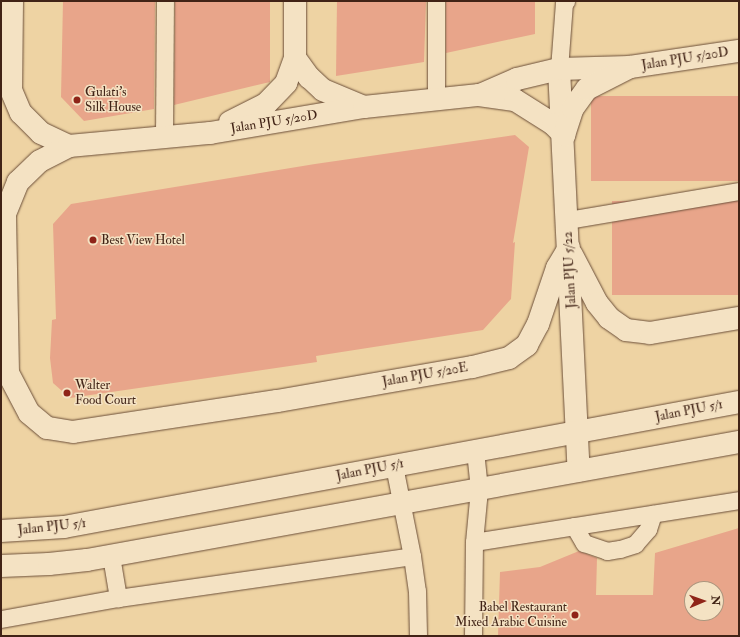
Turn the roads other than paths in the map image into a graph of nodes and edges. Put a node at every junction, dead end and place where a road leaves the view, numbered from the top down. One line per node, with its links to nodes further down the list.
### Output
1 (12, 1): 16 (street)
2 (165, 1): 15 (lane)
3 (295, 1): 7 (street)
4 (436, 1): 11 (lane)
5 (566, 1): 9 (lane)
6 (739, 51): 8 (street, Jalan PJU 5/20D)
7 (295, 58): 12 (street); 13 (street)
8 (630, 67): 9 (street, Jalan PJU 5/20D); 14 (street, Jalan PJU 5/20D)
9 (560, 69): 10 (street, Jalan PJU 5/20D); 14 (street, Jalan PJU 5/22)
10 (479, 95): 11 (street, Jalan PJU 5/20D); 14 (street, Jalan PJU 5/20D)
11 (436, 100): 12 (street, Jalan PJU 5/20D)
12 (364, 107): 13 (street, Jalan PJU 5/20D)
13 (210, 133): 15 (street, Jalan PJU 5/20D)
14 (564, 135): 18 (street, Jalan PJU 5/22)
15 (164, 137): 16 (street, Jalan PJU 5/20D)
16 (69, 146): 19 (street, Jalan PJU 5/20E)
17 (739, 191): 18 (lane)
18 (568, 220): 19 (street, Jalan PJU 5/22)
19 (569, 248): 20 (street); 22 (street, Jalan PJU 5/22)
20 (739, 318)
21 (739, 402): 22 (street, Jalan PJU 5/1)
22 (577, 433): 24 (street, Jalan PJU 5/1); 26 (street, Jalan PJU 5/22)
23 (739, 442): 26 (street)
24 (475, 451): 25 (street, Jalan PJU 5/1); 27 (lane)
25 (394, 466): 29 (lane); 32 (street, Jalan PJU 5/1)
26 (579, 471): 27 (street)
27 (479, 489): 29 (street); 33 (lane)
28 (739, 500): 30 (lane)
29 (401, 503): 34 (street); 35 (lane)
30 (653, 514): 31 (lane); 31 (lane)
31 (574, 526): 33 (lane)
32 (1, 531)
33 (474, 542): 40 (lane)
34 (111, 556): 36 (street); 37 (lane)
35 (412, 556): 37 (lane); 39 (lane)
36 (1, 566)
37 (118, 598): 38 (lane)
38 (1, 619)
39 (418, 636)
40 (473, 636)

